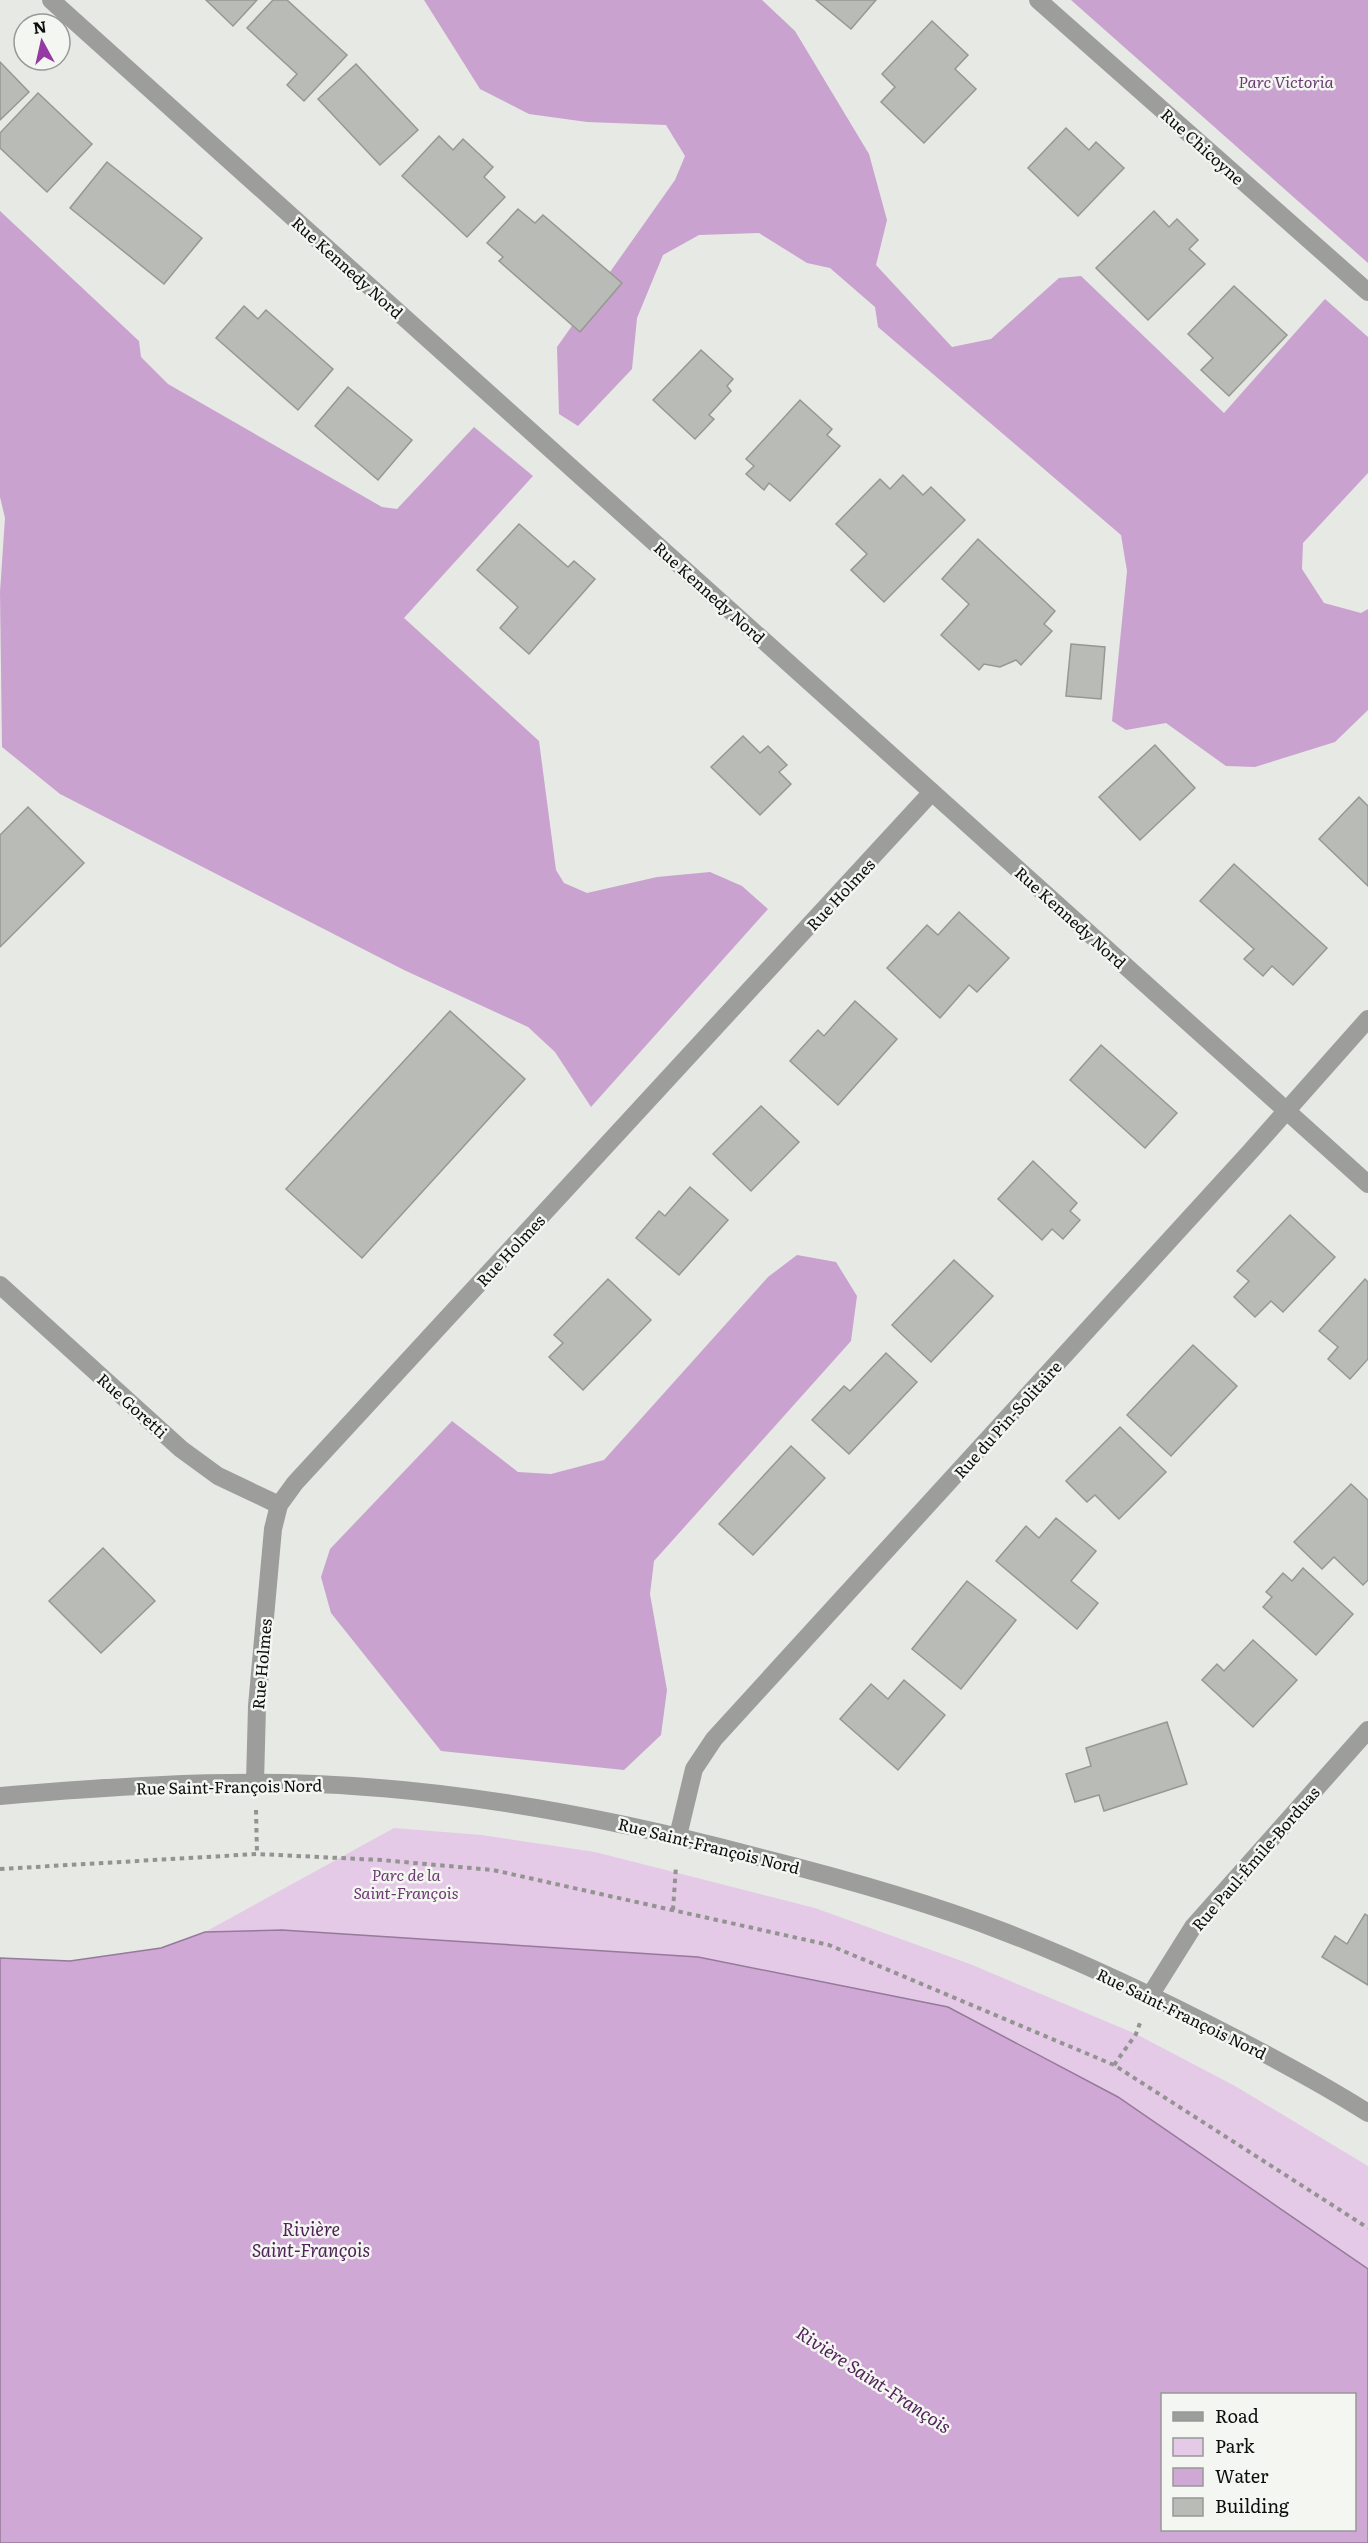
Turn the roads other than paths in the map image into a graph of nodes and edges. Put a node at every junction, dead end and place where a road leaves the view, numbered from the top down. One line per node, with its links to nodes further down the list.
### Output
1 (51, 0): 4 (street, Rue Kennedy Nord)
2 (1038, 0): 3 (street, Rue Chicoyne)
3 (1368, 292)
4 (932, 792): 6 (street, Rue Kennedy Nord); 9 (street, Rue Holmes)
5 (1368, 1019): 6 (street, Rue du Pin-Solitaire)
6 (1286, 1111): 7 (street, Rue Kennedy Nord); 13 (street, Rue du Pin-Solitaire)
7 (1368, 1184)
8 (0, 1285): 9 (street, Rue Goretti)
9 (279, 1505): 11 (street, Rue Holmes)
10 (1368, 1730): 14 (street, Rue Paul-Émile-Borduas)
11 (255, 1783): 12 (street, Rue Saint-François Nord); 13 (street, Rue Saint-François Nord)
12 (0, 1796)
13 (678, 1836): 14 (street, Rue Saint-François Nord)
14 (1151, 1994): 15 (street, Rue Saint-François Nord)
15 (1368, 2113)

